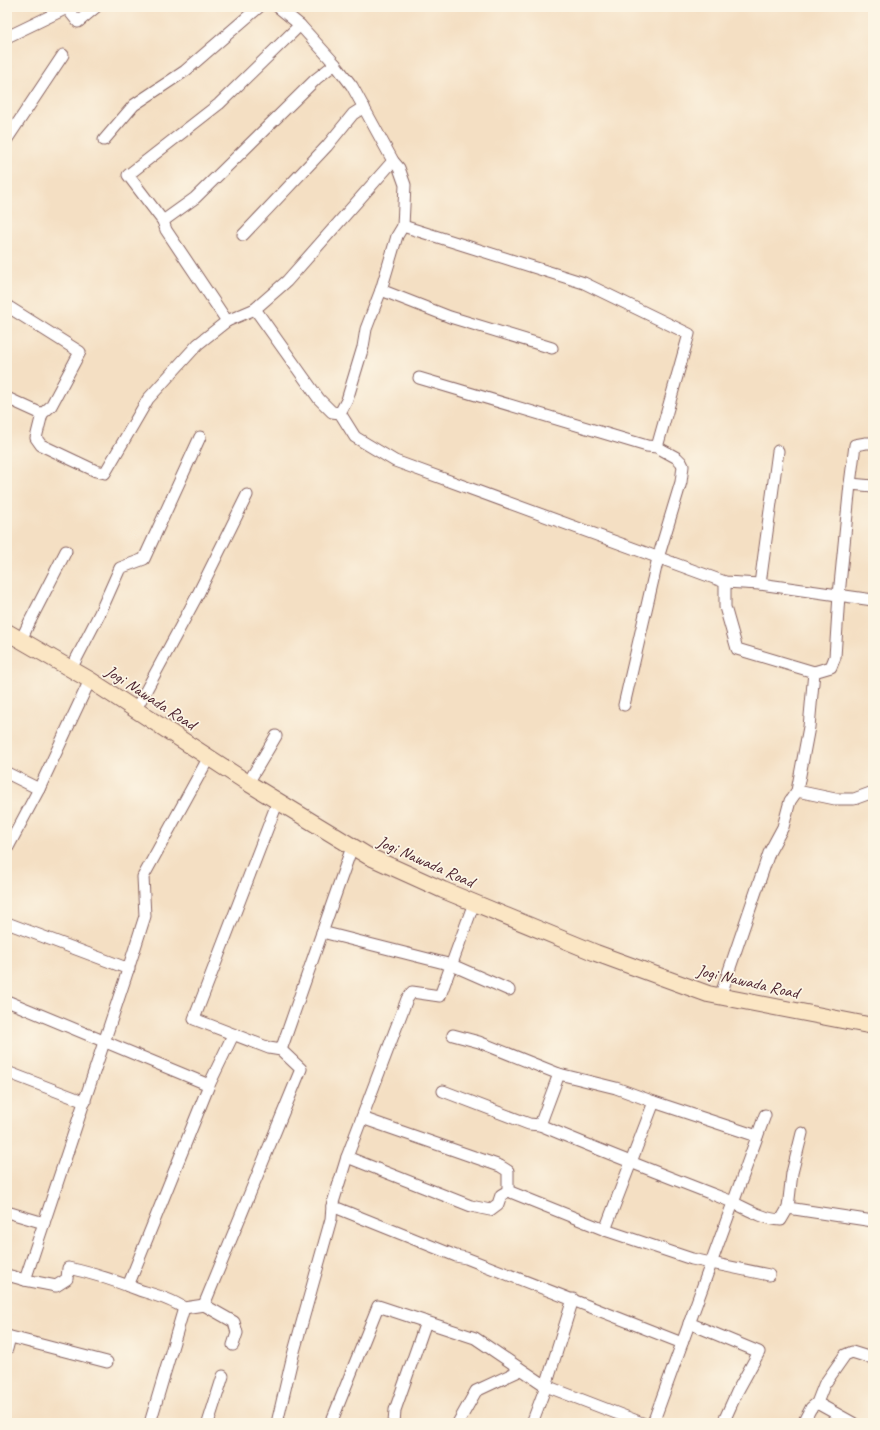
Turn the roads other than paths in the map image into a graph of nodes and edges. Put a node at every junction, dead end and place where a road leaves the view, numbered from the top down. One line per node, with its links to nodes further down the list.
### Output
1 (67, 7): 2 (street); 6 (street)
2 (96, 7)
3 (259, 7): 11 (street)
4 (278, 7): 5 (street)
5 (300, 25): 8 (street); 13 (street)
6 (7, 37)
7 (64, 55): 10 (street)
8 (335, 64): 9 (street); 13 (street)
9 (364, 107): 12 (street); 15 (street)
10 (7, 139)
11 (104, 140)
12 (393, 161): 14 (street); 18 (street)
13 (163, 221): 19 (street)
14 (403, 226): 16 (street); 27 (street)
15 (243, 235)
16 (381, 290): 20 (street); 23 (street)
17 (7, 306): 24 (street)
18 (255, 309): 19 (street); 23 (street)
19 (227, 321): 24 (street)
20 (552, 348)
21 (419, 378): 27 (street)
22 (8, 401): 24 (street)
23 (340, 413): 33 (street)
24 (42, 414)
25 (200, 438): 40 (street)
26 (873, 443): 29 (street)
27 (657, 447): 33 (street)
28 (778, 451): 35 (street)
29 (850, 484): 30 (street); 36 (street)
30 (873, 486)
31 (247, 495): 44 (street)
32 (66, 551): 39 (street)
33 (658, 558): 34 (street); 43 (street)
34 (725, 582): 35 (street); 41 (street)
35 (760, 584): 36 (street)
36 (839, 595): 37 (street); 41 (street)
37 (873, 600)
38 (7, 632): 39 (street, Jogi Nawada Road)
39 (21, 640): 40 (street, Jogi Nawada Road)
40 (71, 669): 42 (street, Jogi Nawada Road)
41 (814, 672): 50 (street)
42 (90, 680): 44 (street, Jogi Nawada Road); 49 (street)
43 (624, 705)
44 (136, 710): 46 (street, Jogi Nawada Road)
45 (276, 736): 48 (street)
46 (209, 757): 48 (street, Jogi Nawada Road); 59 (street)
47 (7, 773): 49 (street)
48 (248, 783): 52 (street, Jogi Nawada Road)
49 (39, 789): 54 (street)
50 (797, 791): 51 (street); 61 (street)
51 (873, 792)
52 (278, 801): 53 (street, Jogi Nawada Road); 64 (street)
53 (352, 847): 55 (street, Jogi Nawada Road); 57 (street)
54 (7, 849)
55 (474, 903): 58 (street); 61 (street, Jogi Nawada Road)
56 (7, 923): 59 (street)
57 (322, 932): 58 (street); 67 (street)
58 (452, 965): 60 (street); 75 (street)
59 (128, 969): 66 (street)
60 (509, 990)
61 (720, 997): 63 (street, Jogi Nawada Road)
62 (7, 1000): 66 (street)
63 (873, 1026)
64 (233, 1035): 67 (street); 70 (street)
65 (453, 1035): 69 (street)
66 (105, 1041): 70 (street); 72 (street)
67 (281, 1050): 95 (street)
68 (7, 1072): 72 (street)
69 (559, 1074): 73 (street); 76 (street)
70 (209, 1085): 93 (street)
71 (443, 1091): 76 (street)
72 (84, 1102): 87 (street)
73 (654, 1102): 78 (street); 80 (street)
74 (765, 1115): 78 (street)
75 (362, 1118): 79 (street); 81 (street)
76 (540, 1125): 80 (street)
77 (802, 1133): 84 (street)
78 (757, 1136): 82 (street)
79 (347, 1158): 81 (street); 83 (street)
80 (632, 1163): 82 (street); 88 (street)
81 (508, 1191): 88 (street)
82 (733, 1202): 84 (street); 89 (street)
83 (332, 1206): 94 (street); 111 (street)
84 (788, 1208): 86 (street)
85 (7, 1212): 87 (street)
86 (873, 1221)
87 (44, 1223): 92 (street)
88 (605, 1230): 89 (street)
89 (711, 1262): 91 (street); 98 (street)
90 (7, 1275): 92 (street)
91 (769, 1275)
92 (25, 1280): 93 (street)
93 (128, 1286): 96 (street)
94 (573, 1299): 100 (street); 107 (street)
95 (204, 1305): 96 (street); 101 (street)
96 (184, 1308): 109 (street)
97 (426, 1322): 105 (street); 112 (street); 113 (street)
98 (689, 1323): 100 (street); 118 (street)
99 (9, 1337): 102 (street); 104 (street)
100 (682, 1343): 117 (street)
101 (233, 1345)
102 (7, 1349)
103 (873, 1360): 108 (street)
104 (108, 1362)
105 (521, 1370): 107 (street); 114 (street)
106 (223, 1376): 110 (street)
107 (546, 1386): 115 (street); 116 (street)
108 (817, 1403): 119 (street); 120 (street)
109 (150, 1423)
110 (208, 1423)
111 (277, 1423)
112 (331, 1423)
113 (394, 1423)
114 (458, 1423)
115 (532, 1423)
116 (642, 1423)
117 (653, 1423)
118 (723, 1423)
119 (803, 1423)
120 (852, 1423)

